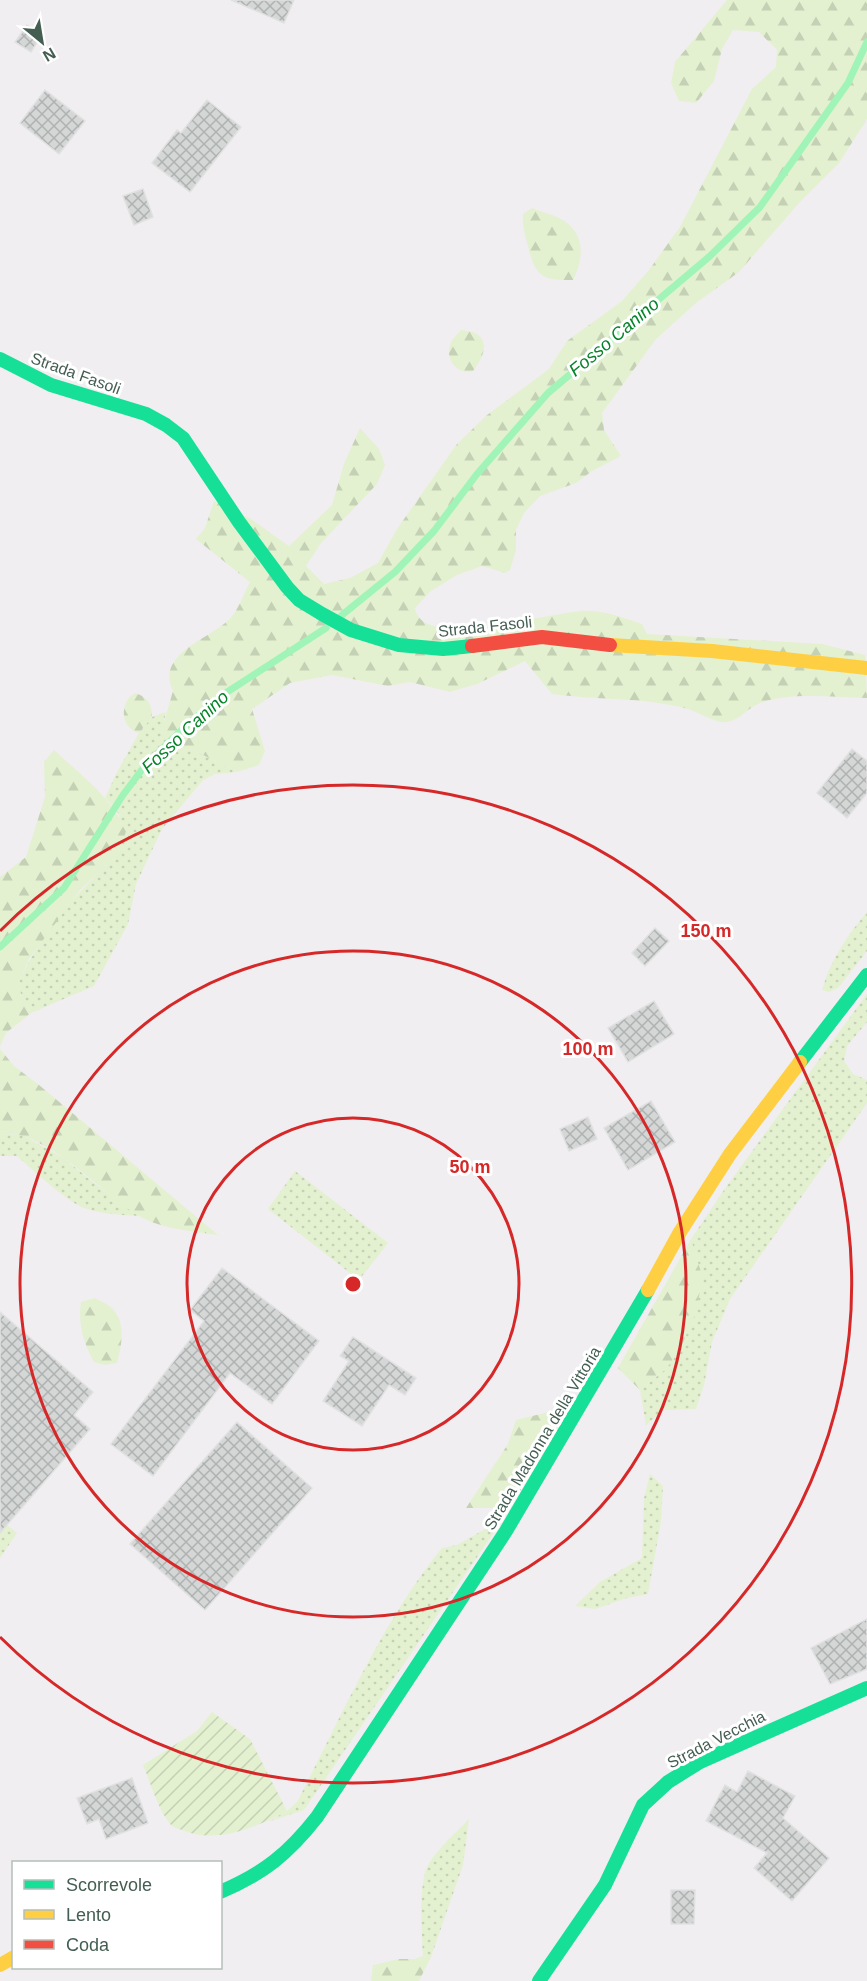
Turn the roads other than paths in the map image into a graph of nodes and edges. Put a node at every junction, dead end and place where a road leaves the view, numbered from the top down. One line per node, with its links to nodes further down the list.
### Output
1 (0, 359): 2 (street, Strada Fasoli)
2 (867, 668)
3 (867, 975): 5 (street, Strada Madonna della Vittoria)
4 (867, 1688): 6 (street, Strada Vecchia)
5 (222, 1891)
6 (539, 1981)

